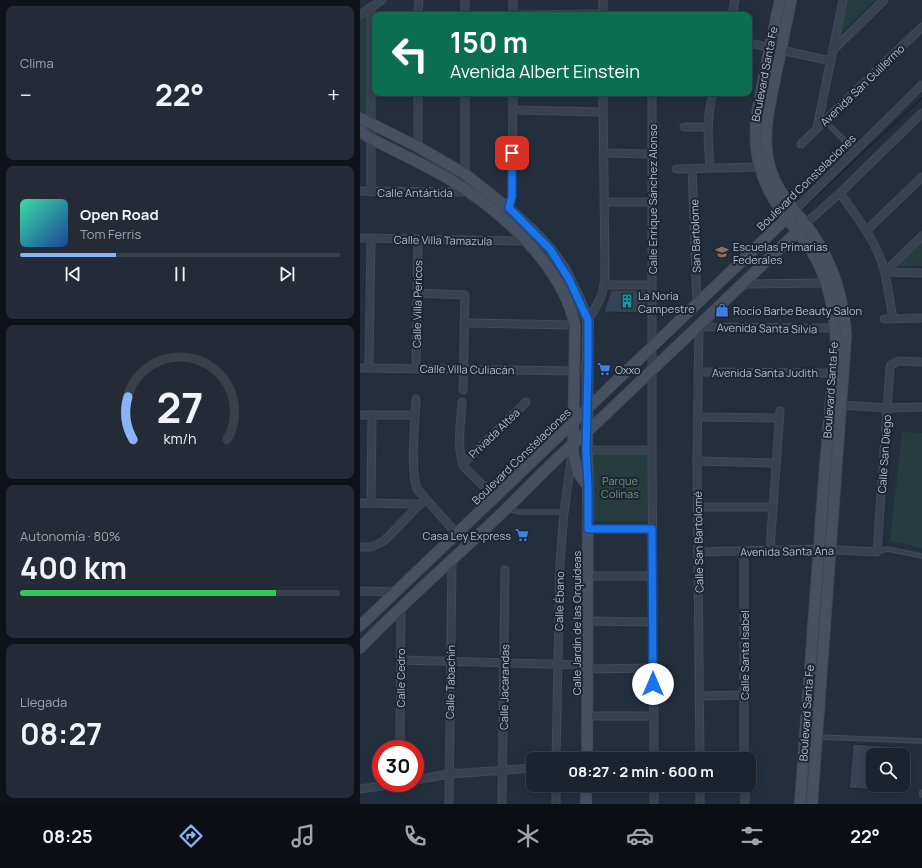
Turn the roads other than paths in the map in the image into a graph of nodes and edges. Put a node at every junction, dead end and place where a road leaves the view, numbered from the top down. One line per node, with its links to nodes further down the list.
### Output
1 (381, 0): 11 (street)
2 (418, 0): 12 (street)
3 (465, 0): 13 (street)
4 (513, 0): 14 (street)
5 (603, 0): 15 (street)
6 (735, 0): 16 (street)
7 (780, 0): 20 (street, Boulevard Santa Fe)
8 (791, 0): 21 (street, Boulevard Santa Fe)
9 (843, 0): 22 (street)
10 (884, 0): 22 (street)
11 (371, 7): 17 (street); 36 (street)
12 (418, 12)
13 (465, 12)
14 (513, 12)
15 (603, 12)
16 (733, 12)
17 (360, 15)
18 (922, 27): 35 (street, Avenida San Guillermo)
19 (752, 44): 20 (street)
20 (770, 48): 21 (street); 47 (street, Boulevard Santa Fe)
21 (781, 50): 23 (street); 60 (street, Boulevard Santa Fe)
22 (833, 50): 23 (street)
23 (831, 61): 39 (street)
24 (922, 85): 44 (street, Boulevard Constelaciones)
25 (418, 96): 43 (street)
26 (465, 96): 51 (street)
27 (513, 96): 31 (street)
28 (603, 96): 32 (street)
29 (652, 96): 46 (street, Calle Enrique Sánchez Alonso)
30 (712, 96): 38 (street)
31 (512, 110): 32 (street); 59 (street)
32 (603, 112): 45 (street)
33 (922, 113): 56 (street, Boulevard Constelaciones)
34 (360, 118): 36 (street)
35 (825, 121): 39 (street, Avenida San Guillermo); 44 (lane)
36 (370, 123): 41 (street); 43 (street)
37 (684, 127): 38 (street)
38 (708, 127): 48 (street)
39 (817, 128): 42 (street, Avenida San Guillermo)
40 (360, 131): 41 (street)
41 (370, 138): 54 (street); 55 (street)
42 (801, 144)
43 (418, 147): 51 (street)
44 (855, 151): 60 (street, Boulevard Constelaciones)
45 (603, 153): 46 (street); 57 (street)
46 (652, 154): 58 (street, Calle Enrique Sánchez Alonso)
47 (760, 167): 48 (street); 62 (street, Boulevard Santa Fe)
48 (710, 168): 50 (street)
49 (676, 169): 50 (street)
50 (692, 169): 76 (street, San Bartolome)
51 (465, 174): 59 (street)
52 (922, 177): 63 (street)
53 (360, 192): 54 (street, Calle Antártida)
54 (371, 192): 55 (street, Calle Antártida)
55 (470, 192): 61 (street)
56 (840, 193): 60 (street, Boulevard Constelaciones); 63 (street)
57 (604, 202): 58 (street); 72 (street)
58 (652, 202): 74 (street, Calle Enrique Sánchez Alonso)
59 (509, 208): 61 (street); 80 (street)
60 (799, 217): 62 (street, Boulevard Constelaciones); 62 (street, Boulevard Constelaciones); 100 (street, Boulevard Santa Fe)
61 (504, 221): 68 (street)
62 (791, 225): 71 (street, Boulevard Santa Fe); 73 (street, Boulevard Constelaciones); 76 (street, Boulevard Constelaciones)
63 (866, 231): 69 (street)
64 (922, 236): 69 (street)
65 (360, 238): 66 (street, Calle Villa Tamazula)
66 (371, 238): 67 (street, Calle Villa Tamazula); 90 (street)
67 (418, 240): 68 (street, Calle Villa Tamazula); 75 (street, Calle Villa Pericos)
68 (525, 241): 82 (street)
69 (885, 272): 70 (street); 77 (street)
70 (922, 273)
71 (826, 283): 73 (street); 84 (street, Boulevard Santa Fe)
72 (605, 284): 74 (street); 80 (street)
73 (742, 284): 83 (street, Boulevard Constelaciones)
74 (651, 286): 85 (street, Calle Enrique Sánchez Alonso)
75 (417, 293): 81 (street); 91 (street, Calle Villa Pericos)
76 (697, 303): 85 (street, Boulevard Constelaciones)
77 (893, 318): 78 (street); 79 (street)
78 (922, 318)
79 (884, 319)
80 (588, 320): 87 (street, Calle Jardín de las Orquídeas)
81 (464, 323): 82 (street); 92 (street)
82 (574, 325): 93 (street)
83 (699, 325): 84 (street, Avenida Santa Silvia); 88 (street, Boulevard Constelaciones); 94 (street, Calle San Bartolomé)
84 (835, 328): 95 (street, Boulevard Santa Fe)
85 (652, 350): 88 (street, Calle Enrique Sánchez Alonso); 101 (street, Boulevard Constelaciones)
86 (922, 362): 102 (street, Calle San Diego)
87 (588, 366): 93 (street); 101 (street, Calle Jardín de las Orquídeas)
88 (652, 366): 109 (street, Boulevard Constelaciones); 112 (street)
89 (360, 368): 90 (street, Calle Villa Culiacán)
90 (370, 368): 91 (street, Calle Villa Culiacán)
91 (416, 369): 92 (street, Calle Villa Culiacán)
92 (463, 369): 93 (street, Calle Villa Culiacán); 96 (street)
93 (574, 371): 108 (street)
94 (698, 372): 95 (street, Avenida Santa Judith); 107 (street, Calle San Bartolomé)
95 (833, 373): 131 (street, Boulevard Santa Fe)
96 (462, 390)
97 (416, 399): 105 (street)
98 (462, 402): 115 (street)
99 (526, 402): 115 (street, Privada Altea)
100 (841, 405): 102 (street); 132 (street, Boulevard Santa Fe)
101 (588, 408): 108 (street, Boulevard Constelaciones); 109 (street, Calle Jardín de las Orquídeas)
102 (888, 408): 103 (street); 135 (street, Calle San Diego)
103 (922, 408)
104 (372, 415): 105 (street); 106 (street); 119 (street)
105 (415, 415): 118 (street)
106 (360, 416)
107 (698, 416): 113 (street, Calle San Bartolomé); 114 (street)
108 (573, 423): 110 (street); 117 (street, Boulevard Constelaciones)
109 (587, 432): 110 (street, Boulevard Constelaciones); 111 (street, Calle Jardín de las Orquídeas)
110 (573, 443): 116 (street); 123 (street, Boulevard Constelaciones); 124 (street, Calle Ébano)
111 (586, 450): 112 (street); 116 (street, Calle Jardín de las Orquídeas)
112 (652, 450): 126 (street)
113 (697, 461): 114 (street); 121 (street, Calle San Bartolomé)
114 (775, 463): 122 (street)
115 (463, 464): 117 (street)
116 (588, 486): 125 (street, Calle Jardín de las Orquídeas)
117 (495, 497): 127 (street, Boulevard Constelaciones)
118 (423, 501): 119 (street); 127 (street); 129 (street)
119 (371, 502): 120 (street)
120 (360, 503)
121 (698, 507): 122 (street); 134 (street, Calle San Bartolomé)
122 (772, 507): 130 (street)
123 (506, 509): 124 (lane); 128 (street, Boulevard Constelaciones)
124 (564, 512): 152 (street, Calle Ébano)
125 (588, 529): 126 (street); 139 (street, Calle Jardín de las Orquídeas)
126 (652, 529): 140 (street)
127 (458, 535): 128 (street); 142 (street, Boulevard Constelaciones)
128 (468, 542): 137 (street, Boulevard Constelaciones)
129 (360, 547)
130 (770, 549): 131 (street, Avenida Santa Ana); 133 (street, Avenida Santa Ana)
131 (819, 549): 132 (street, Avenida Santa Ana); 185 (street, Boulevard Santa Fe)
132 (830, 549): 135 (street, Avenida Santa Ana); 159 (street, Boulevard Santa Fe)
133 (744, 551): 134 (street, Avenida Santa Ana); 155 (street, Calle Santa Isabel)
134 (698, 552): 156 (street, Calle San Bartolomé)
135 (876, 552): 136 (lane)
136 (922, 556)
137 (452, 560): 143 (street, Boulevard Constelaciones); 150 (street, Calle Tabachín)
138 (506, 570): 151 (street, Calle Jacarandas)
139 (588, 576): 140 (street); 144 (street, Calle Jardín de las Orquídeas)
140 (652, 576): 145 (street)
141 (360, 591): 142 (street)
142 (397, 592): 146 (street, Boulevard Constelaciones)
143 (401, 608): 147 (street, Boulevard Constelaciones); 149 (street, Calle Cedro)
144 (588, 621): 145 (street); 153 (street, Calle Jardín de las Orquídeas)
145 (653, 622): 154 (street)
146 (360, 626): 147 (street)
147 (370, 637): 148 (street, Boulevard Constelaciones)
148 (360, 648)
149 (400, 660): 150 (street); 160 (street, Calle Cedro)
150 (451, 661): 151 (street); 169 (street, Calle Tabachín)
151 (504, 663): 152 (street); 168 (street, Calle Jacarandas)
152 (558, 664): 153 (street); 162 (street, Calle Ébano)
153 (587, 667): 154 (street); 157 (street, Calle Jardín de las Orquídeas)
154 (653, 668): 158 (street)
155 (744, 695): 156 (street); 166 (street, Calle Santa Isabel)
156 (700, 696): 165 (street, Calle San Bartolomé)
157 (587, 716): 158 (street); 163 (street, Calle Jardín de las Orquídeas)
158 (654, 716): 164 (street)
159 (817, 737): 161 (lane); 186 (street, Boulevard Santa Fe)
160 (400, 740)
161 (922, 741)
162 (556, 752)
163 (587, 752)
164 (654, 752)
165 (700, 752)
166 (744, 752)
167 (526, 768): 168 (street)
168 (502, 770): 169 (street); 179 (street, Calle Jacarandas)
169 (448, 774): 170 (street); 178 (street, Calle Tabachín)
170 (424, 778)
171 (372, 788): 172 (street)
172 (360, 790)
173 (556, 792): 180 (street)
174 (586, 792): 181 (street)
175 (654, 792): 182 (street)
176 (700, 792): 183 (street)
177 (745, 792): 184 (street)
178 (448, 804)
179 (502, 804)
180 (556, 804)
181 (586, 804)
182 (654, 804)
183 (700, 804)
184 (745, 804)
185 (800, 804)
186 (812, 804)

